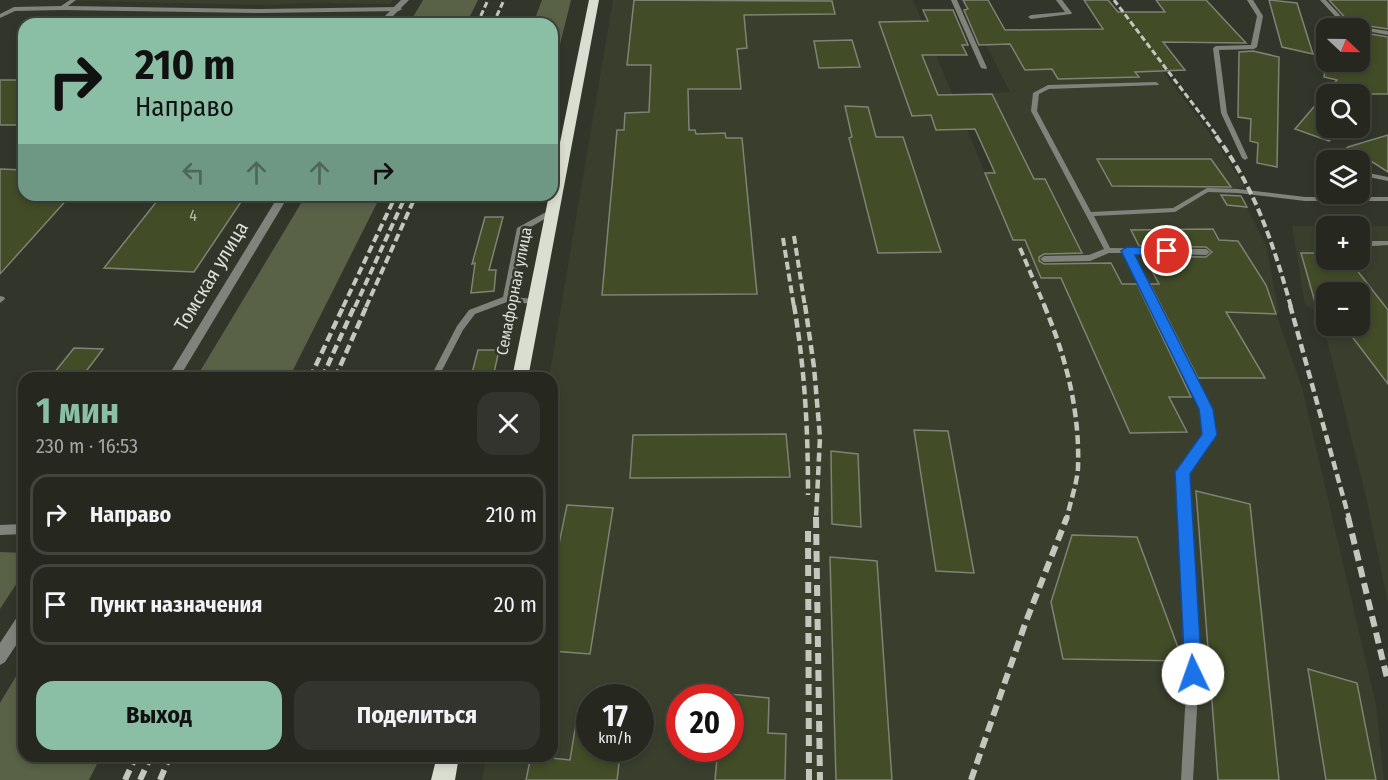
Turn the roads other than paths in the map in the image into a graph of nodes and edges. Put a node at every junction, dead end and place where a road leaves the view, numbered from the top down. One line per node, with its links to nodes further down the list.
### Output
1 (73, 0): 9 (lane)
2 (405, 0): 10 (street)
3 (594, 0): 20 (highway, Семафорная улица)
4 (954, 0): 16 (lane)
5 (1059, 0): 13 (lane)
6 (1250, 0): 18 (lane)
7 (1323, 0): 15 (lane)
8 (163, 2): 11 (lane)
9 (62, 8): 11 (lane); 12 (lane)
10 (399, 9): 11 (lane); 14 (street)
11 (156, 10)
12 (0, 16)
13 (1031, 17)
14 (398, 18)
15 (1388, 33)
16 (984, 68)
17 (1156, 84): 26 (lane)
18 (1245, 158)
19 (1370, 175): 21 (lane)
20 (558, 178)
21 (1388, 179)
22 (1388, 199): 26 (lane)
23 (280, 201): 35 (street, Томская улица)
24 (553, 201): 25 (highway, Семафорная улица)
25 (551, 213): 33 (lane); 34 (highway, Семафорная улица)
26 (1088, 214): 29 (lane)
27 (1388, 243): 28 (lane)
28 (1370, 244)
29 (1108, 250): 30 (lane); 32 (lane)
30 (1127, 251): 31 (lane); 44 (lane)
31 (1206, 252)
32 (1044, 259)
33 (507, 298): 34 (lane); 36 (lane)
34 (535, 302): 37 (highway, Семафорная улица)
35 (177, 372)
36 (437, 372)
37 (521, 372)
38 (18, 529): 39 (lane)
39 (0, 530)
40 (18, 628): 41 (street)
41 (0, 657)
42 (447, 762): 43 (highway)
43 (443, 780)
44 (1187, 780)

